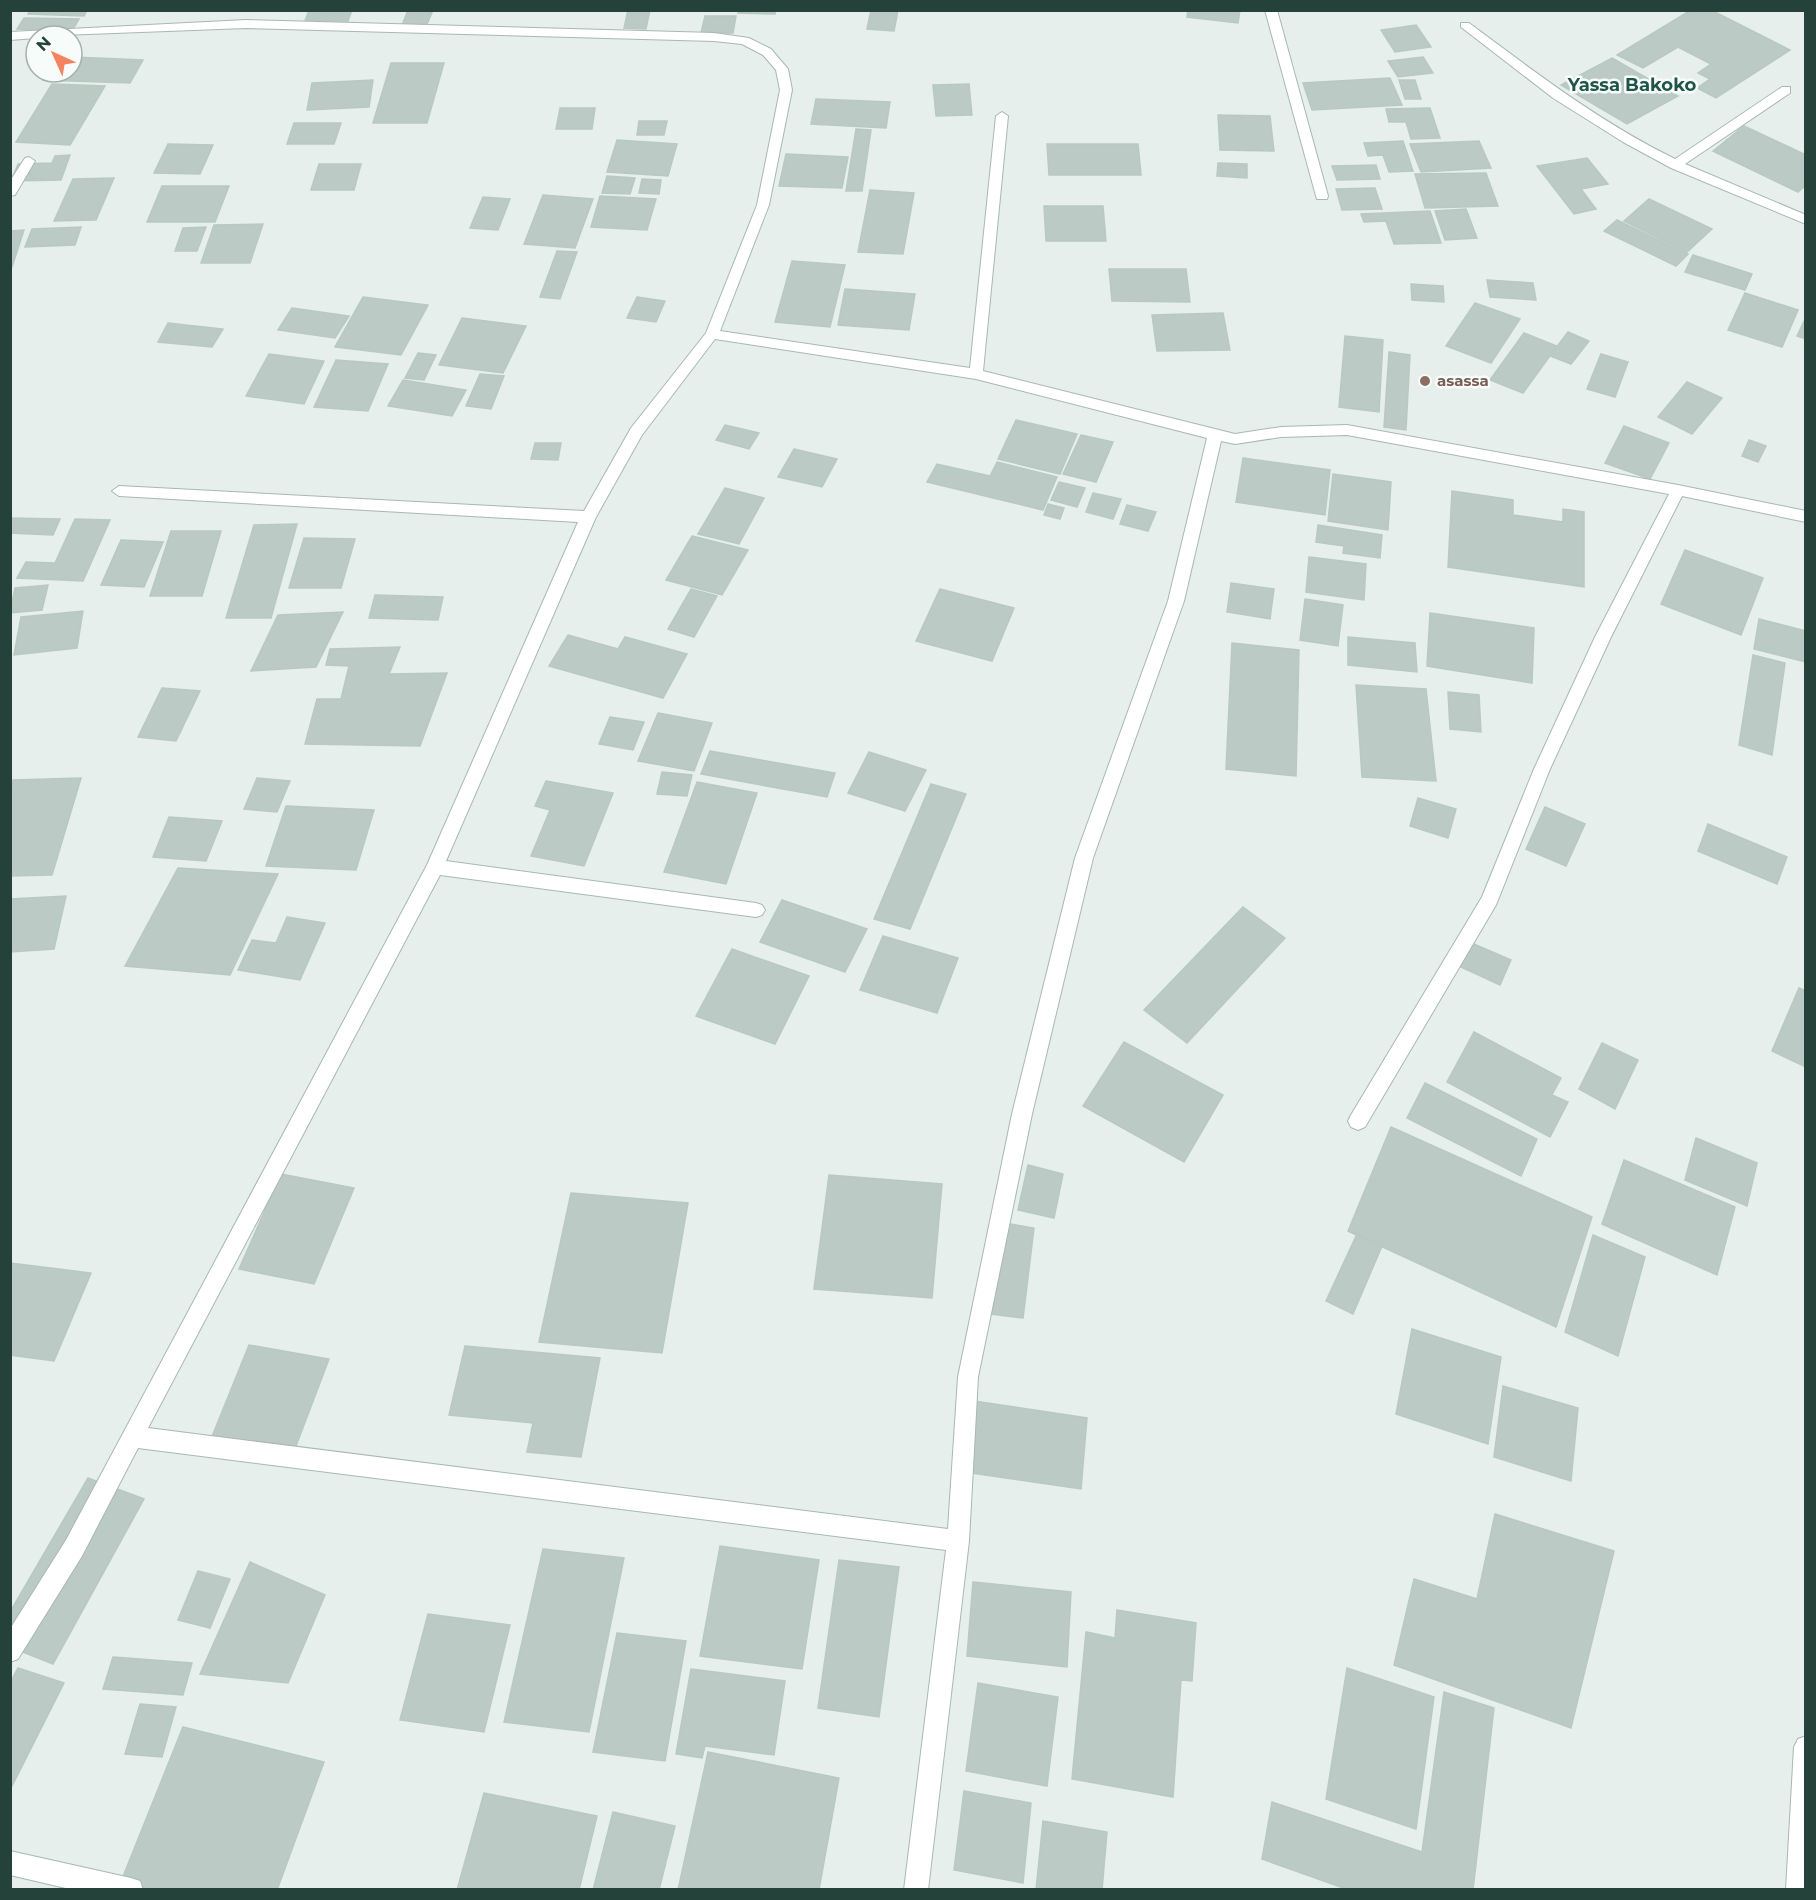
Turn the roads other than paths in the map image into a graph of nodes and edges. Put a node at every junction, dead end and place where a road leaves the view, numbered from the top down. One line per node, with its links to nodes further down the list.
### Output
1 (1271, 10): 9 (street)
2 (1465, 25): 7 (street)
3 (10, 36): 11 (street)
4 (1786, 90): 7 (street)
5 (1002, 116): 12 (street)
6 (29, 160): 8 (street)
7 (1675, 165): 10 (street)
8 (10, 192)
9 (1322, 196)
10 (1806, 220)
11 (712, 334): 12 (street); 16 (street)
12 (976, 374): 13 (street)
13 (1215, 435): 15 (street); 22 (street)
14 (119, 490): 16 (street)
15 (1678, 490): 17 (street); 20 (street)
16 (588, 517): 18 (street)
17 (1806, 517)
18 (435, 867): 19 (street); 21 (street)
19 (756, 910)
20 (1358, 1121)
21 (132, 1437): 22 (street); 23 (street)
22 (958, 1541): 27 (street)
23 (10, 1651)
24 (1806, 1747): 28 (street)
25 (10, 1863): 26 (street)
26 (131, 1890)
27 (916, 1890)
28 (1798, 1890)

